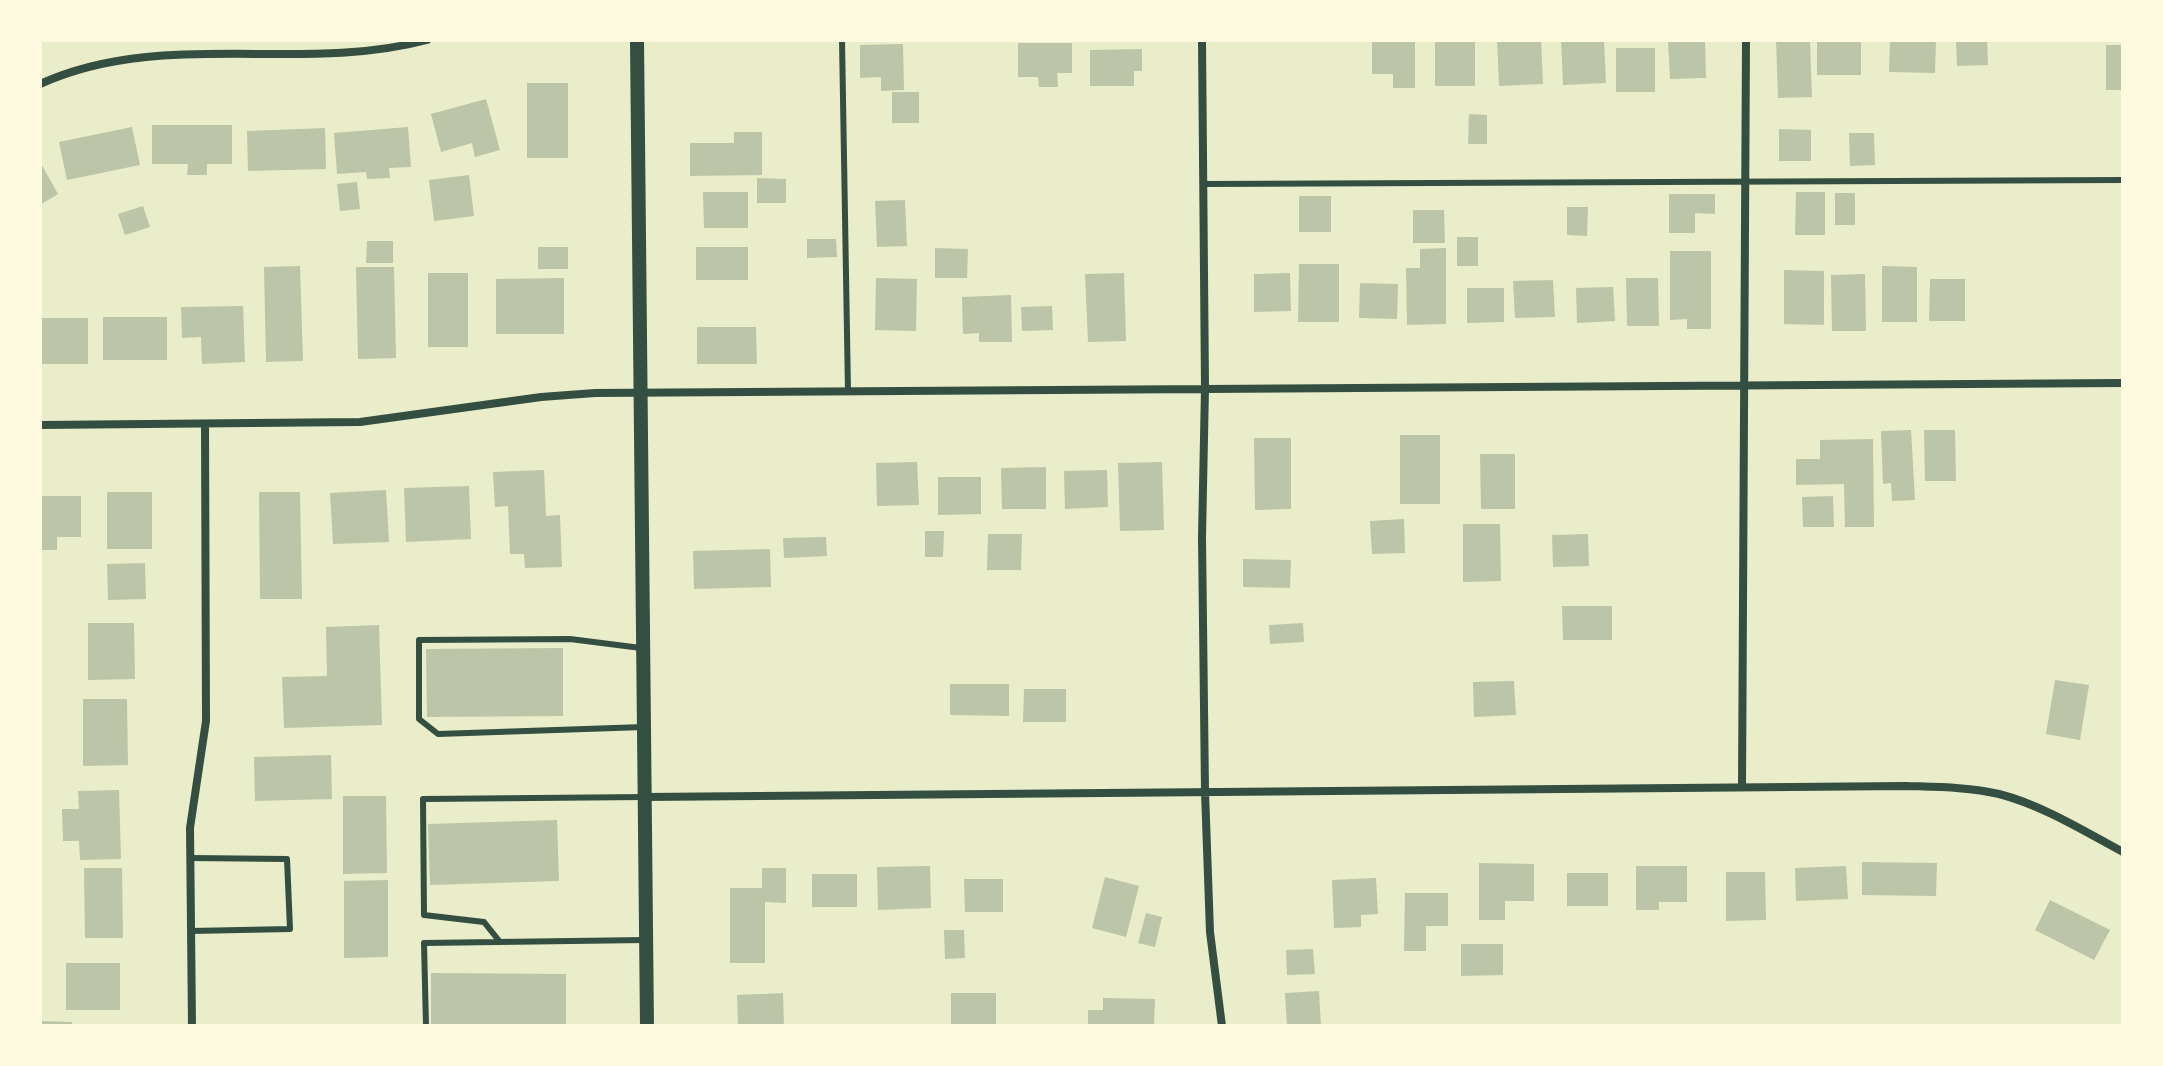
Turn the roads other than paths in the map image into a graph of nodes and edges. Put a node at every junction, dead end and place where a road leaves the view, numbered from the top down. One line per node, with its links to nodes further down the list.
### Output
1 (427, 40): 6 (street)
2 (637, 40): 14 (street)
3 (842, 40): 13 (lane)
4 (1202, 40): 9 (street)
5 (1746, 40): 7 (street)
6 (40, 84)
7 (1743, 180): 8 (lane); 9 (lane); 11 (street)
8 (2123, 180)
9 (1204, 184): 12 (street)
10 (2123, 383): 11 (street)
11 (1742, 385): 12 (street); 19 (street)
12 (1205, 388): 13 (street); 20 (street)
13 (848, 392): 14 (street)
14 (640, 394): 15 (street); 17 (street)
15 (205, 424): 16 (street); 23 (street)
16 (40, 425)
17 (643, 648): 18 (street); 18 (lane)
18 (644, 727): 21 (street)
19 (1742, 787): 20 (street); 22 (street)
20 (1205, 792): 21 (street); 30 (street)
21 (645, 797): 25 (street); 26 (lane)
22 (2123, 852)
23 (190, 858): 24 (street); 24 (lane)
24 (191, 931): 27 (street)
25 (646, 940): 26 (lane); 29 (street)
26 (500, 942): 28 (lane)
27 (192, 1026)
28 (426, 1026)
29 (647, 1026)
30 (1222, 1026)

